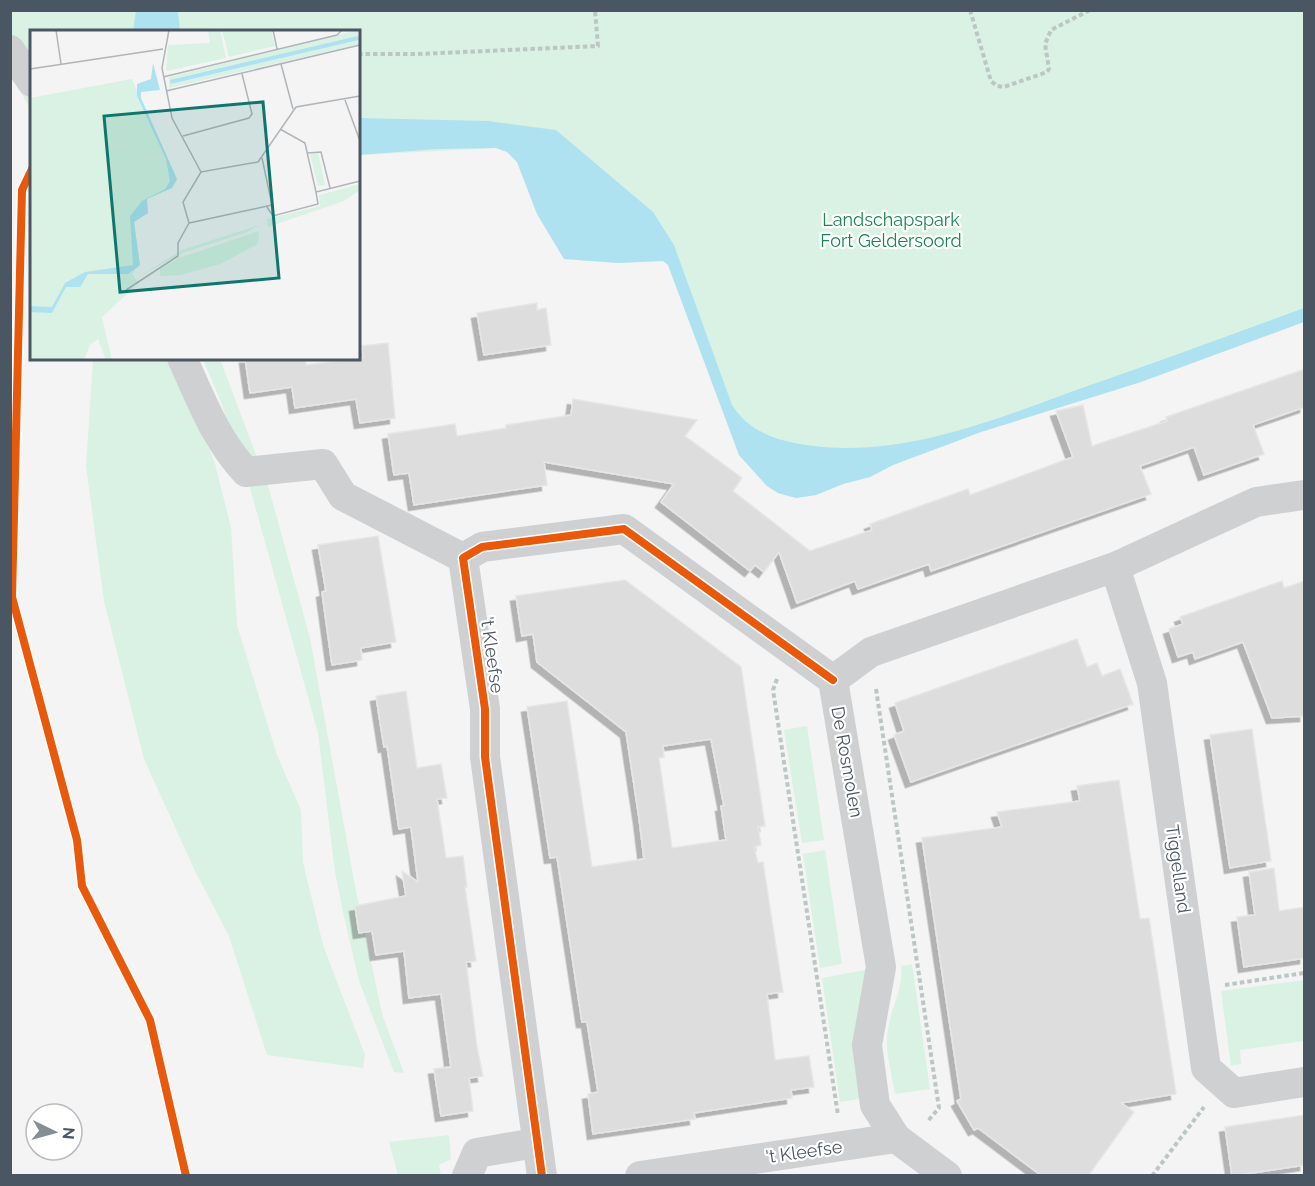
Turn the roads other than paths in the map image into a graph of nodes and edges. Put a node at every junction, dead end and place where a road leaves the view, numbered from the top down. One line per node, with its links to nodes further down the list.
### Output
1 (10, 50): 2 (street)
2 (30, 79)
3 (183, 360): 5 (street)
4 (1305, 495): 6 (street)
5 (463, 558): 7 (street); 10 (street, 't Kleefse)
6 (1115, 567): 7 (street); 8 (street, Tiggelland)
7 (833, 680): 9 (street, De Rosmolen)
8 (1305, 1082)
9 (896, 1138): 13 (street, 't Kleefse); 14 (street, De Rosmolen)
10 (535, 1143): 11 (street); 12 (street, 't Kleefse)
11 (466, 1176)
12 (542, 1176)
13 (640, 1176)
14 (947, 1176)

